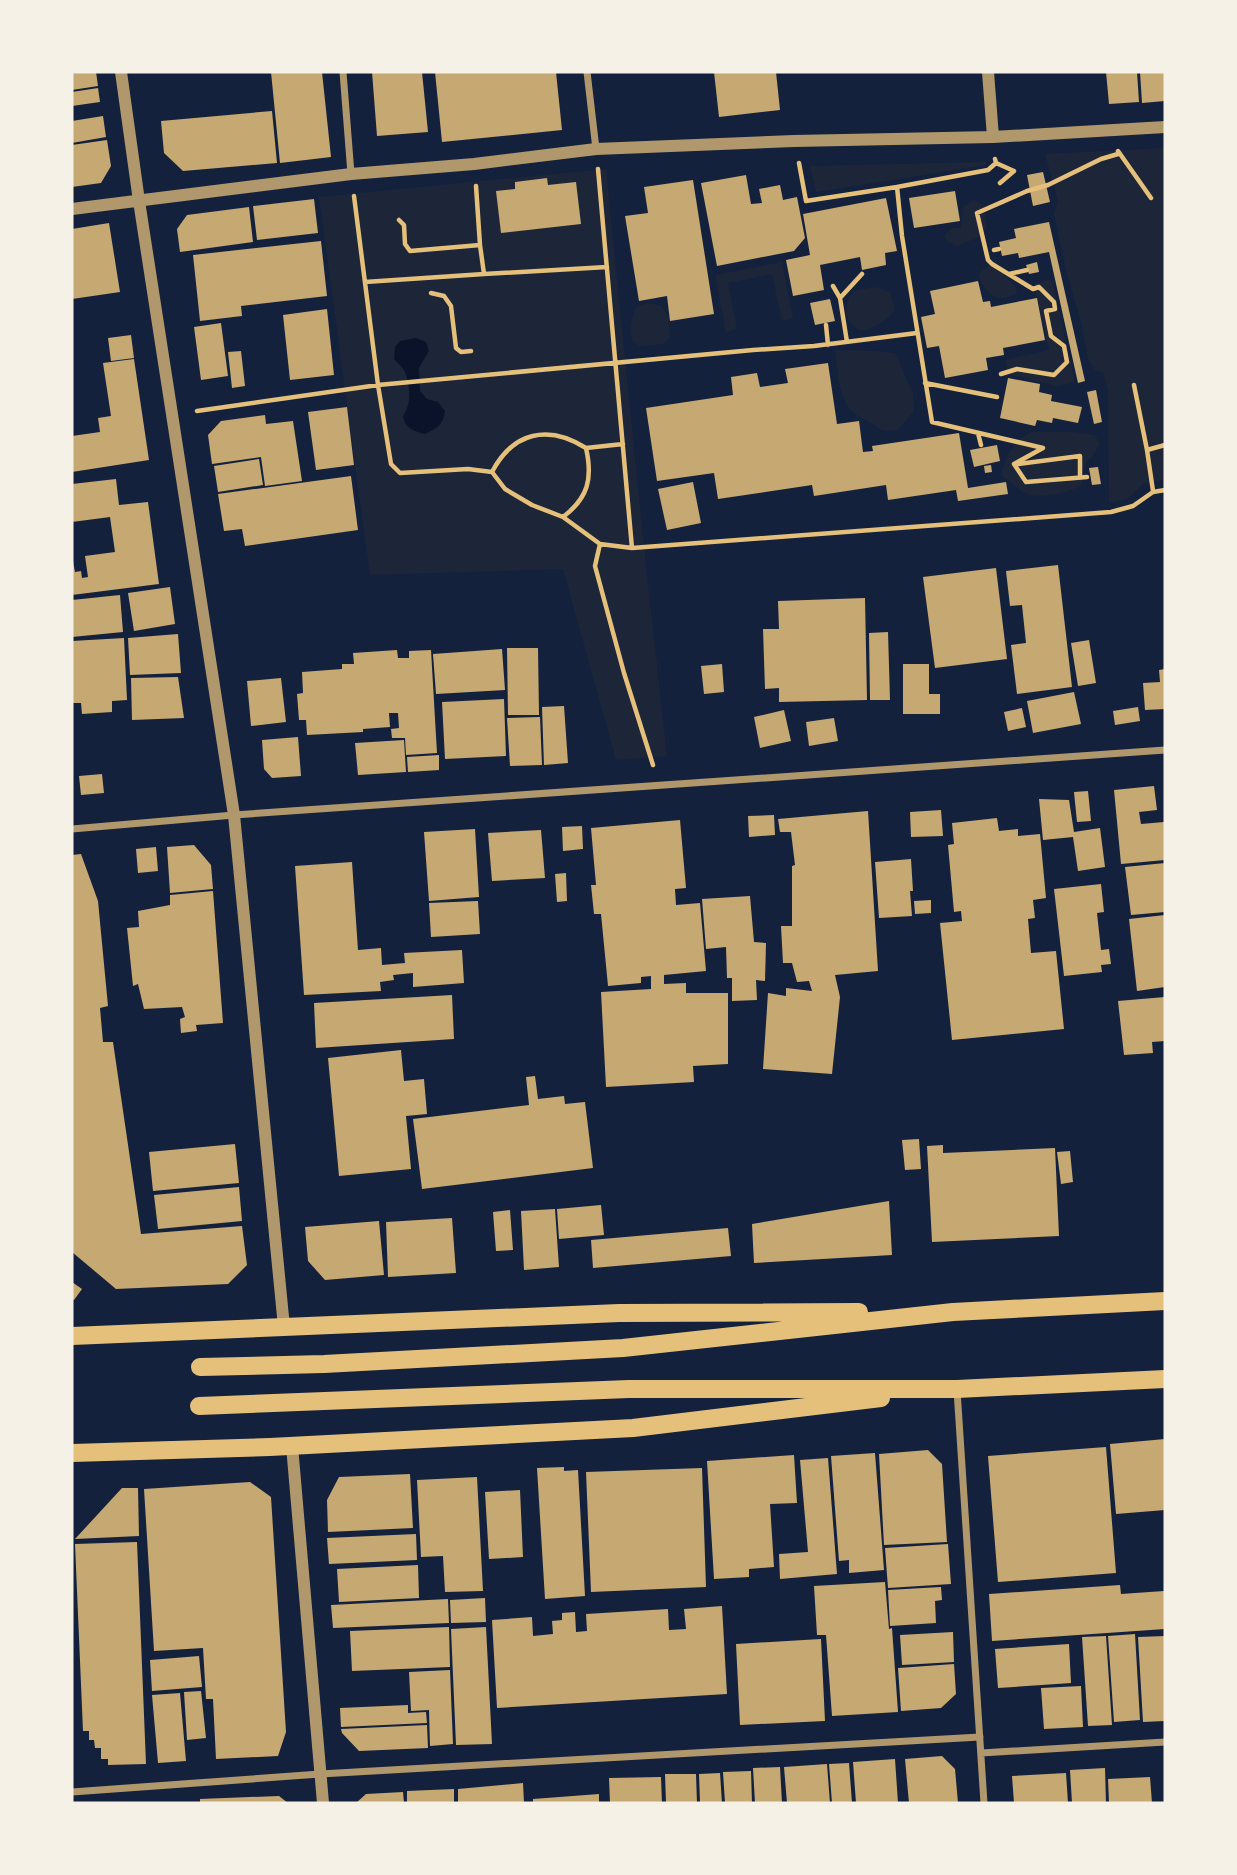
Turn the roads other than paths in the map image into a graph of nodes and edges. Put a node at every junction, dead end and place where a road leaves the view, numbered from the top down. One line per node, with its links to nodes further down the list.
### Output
1 (121, 72): 9 (street)
2 (342, 72): 8 (street)
3 (587, 72): 7 (street)
4 (988, 72): 6 (street)
5 (1165, 127): 6 (street)
6 (993, 137): 7 (street)
7 (596, 149): 8 (street)
8 (351, 174): 9 (street)
9 (139, 201): 10 (street); 12 (street)
10 (72, 209)
11 (1165, 750): 12 (street)
12 (234, 815): 13 (street); 16 (street)
13 (72, 829)
14 (1165, 1301): 15 (main road)
15 (953, 1312): 16 (main road); 18 (main road)
16 (284, 1327): 17 (main road)
17 (72, 1336)
18 (200, 1367)
19 (1165, 1379): 20 (main road)
20 (957, 1389): 21 (main road); 22 (main road); 24 (street)
21 (199, 1406)
22 (292, 1446): 23 (main road); 27 (street)
23 (72, 1453)
24 (980, 1737): 26 (street); 27 (street)
25 (1165, 1742): 26 (street)
26 (981, 1753): 30 (street)
27 (320, 1774): 28 (street); 29 (street)
28 (72, 1792)
29 (323, 1803)
30 (984, 1803)

